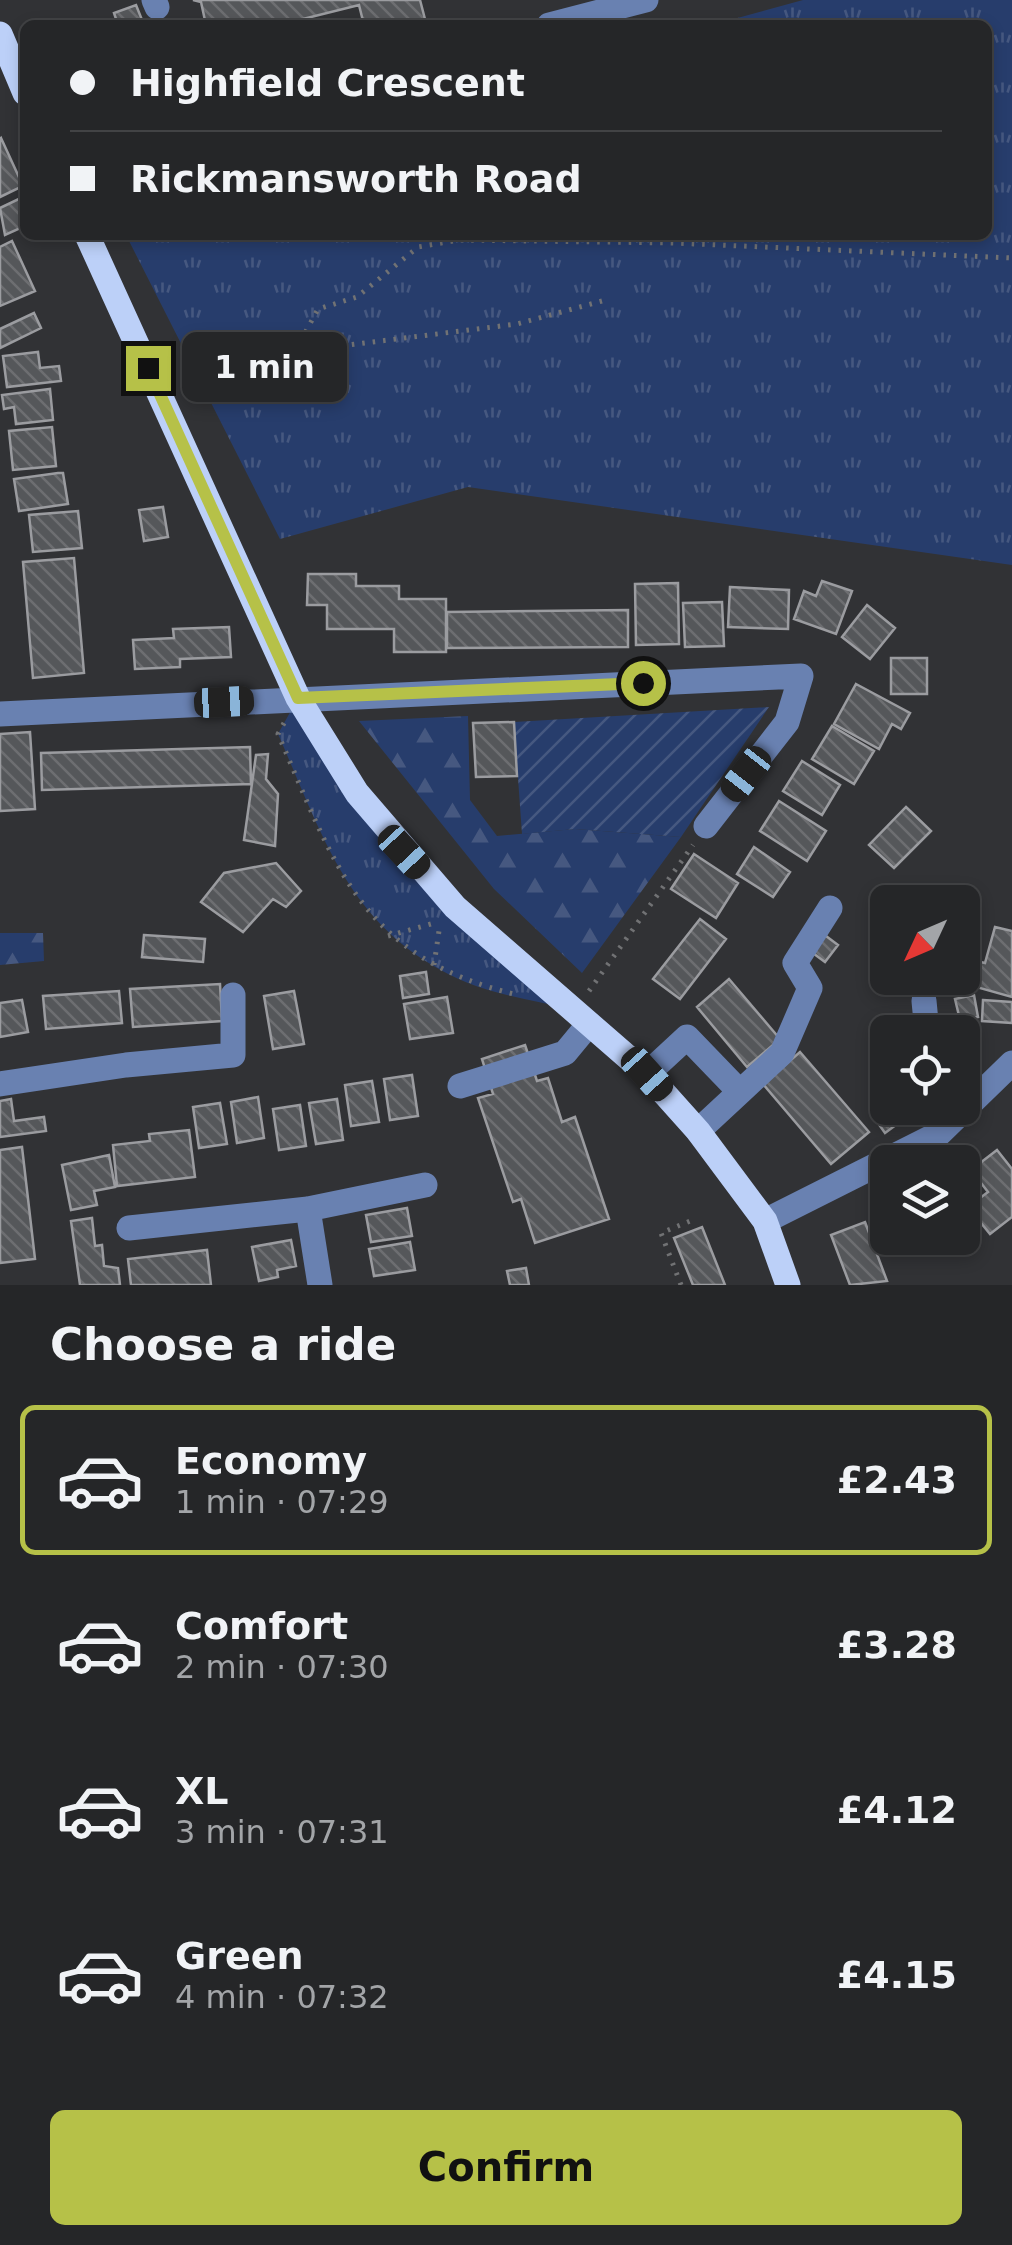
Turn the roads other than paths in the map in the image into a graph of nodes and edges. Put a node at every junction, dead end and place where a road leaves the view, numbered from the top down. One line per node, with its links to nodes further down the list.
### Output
1 (646, 0): 2 (street)
2 (568, 20)
3 (0, 34): 4 (main road)
4 (20, 81)
5 (89, 240): 6 (main road)
6 (298, 698): 7 (street); 8 (street); 13 (main road)
7 (0, 714)
8 (706, 826)
9 (830, 908): 19 (street)
10 (233, 995): 16 (street)
11 (924, 1002): 12 (street)
12 (925, 1015)
13 (582, 1018): 15 (main road); 18 (street)
14 (1012, 1062): 17 (street)
15 (647, 1074): 19 (street); 21 (main road)
16 (0, 1084)
17 (980, 1085)
18 (460, 1086)
19 (740, 1092): 21 (street)
20 (946, 1125): 24 (street)
21 (698, 1131): 24 (main road)
22 (425, 1185): 23 (street)
23 (308, 1209): 25 (street); 26 (street)
24 (765, 1221): 27 (main road)
25 (129, 1228)
26 (320, 1285)
27 (788, 1285)

